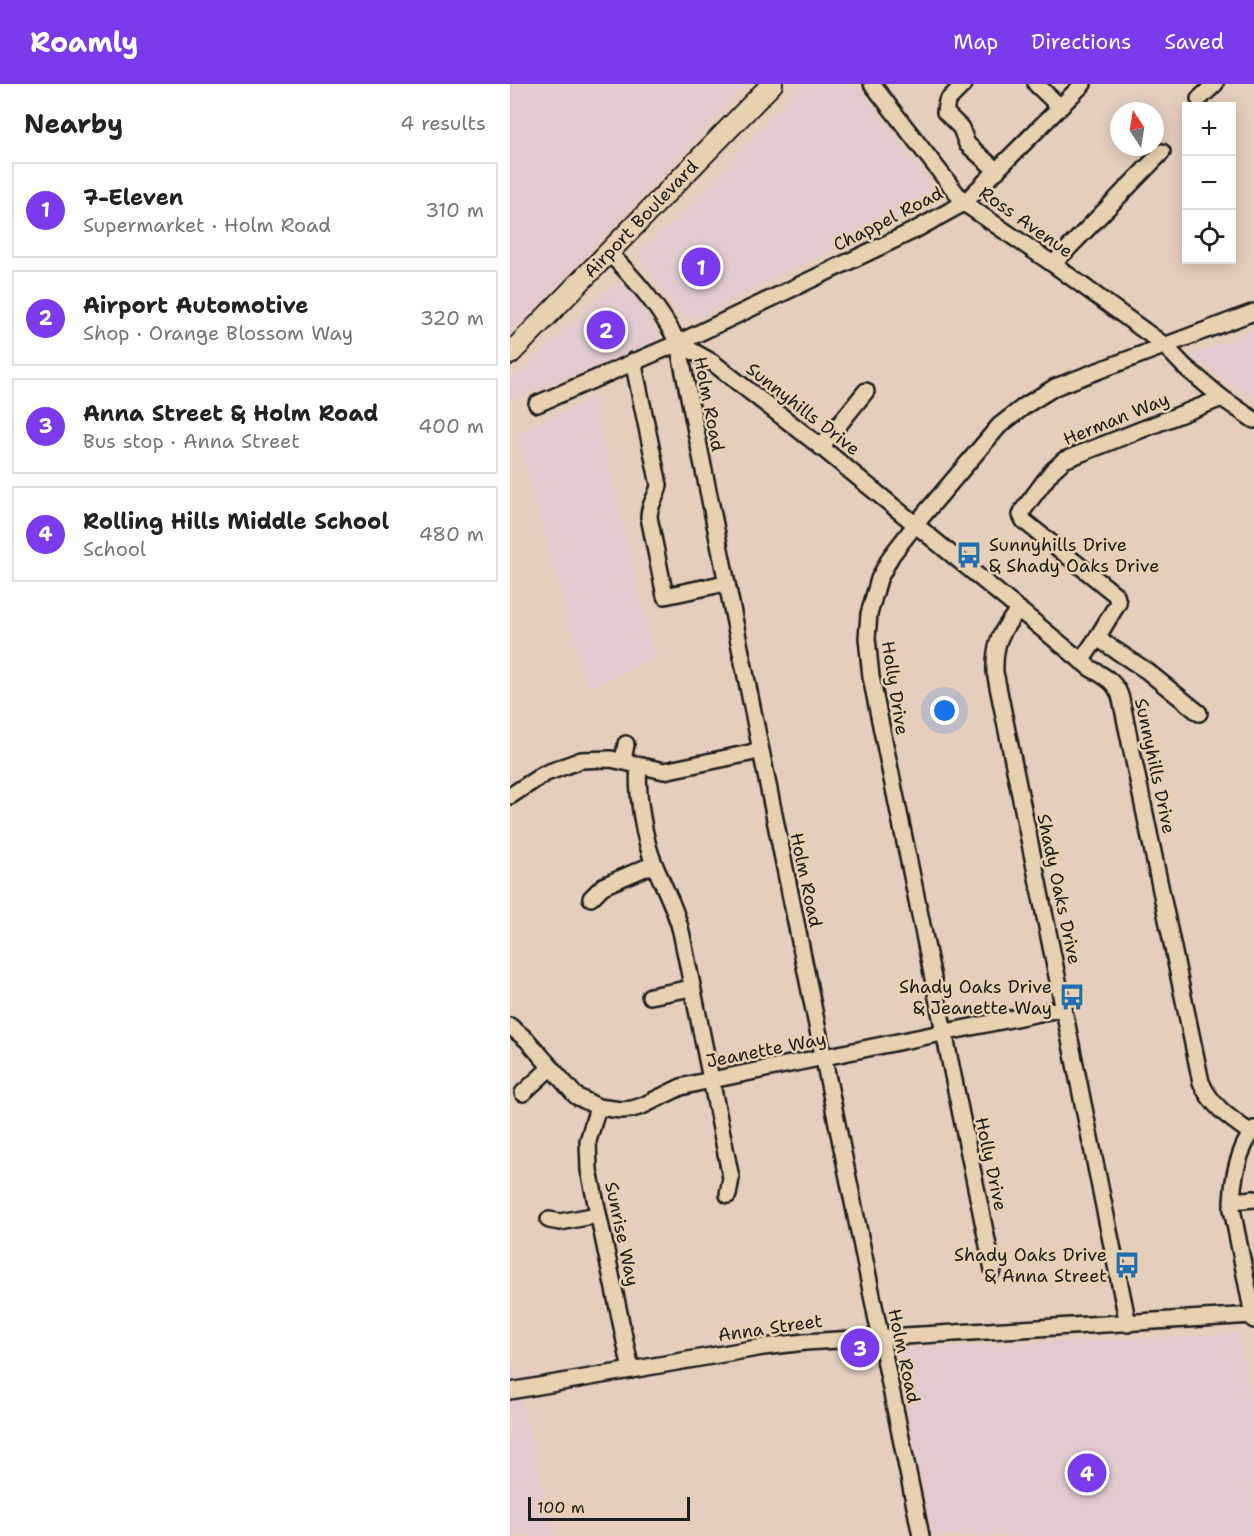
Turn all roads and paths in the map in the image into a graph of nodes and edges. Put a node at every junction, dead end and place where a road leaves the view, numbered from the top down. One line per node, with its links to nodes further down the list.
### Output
1 (772, 84): 12 (main road, Airport Boulevard)
2 (872, 84): 11 (street, Ross Avenue)
3 (964, 84): 10 (street)
4 (1036, 84): 8 (street)
5 (1083, 84): 8 (street, Chappel Road)
6 (1215, 84): 7 (street)
7 (1199, 99)
8 (1060, 107): 10 (street, Chappel Road)
9 (1158, 156): 13 (street)
10 (997, 171): 11 (street, Chappel Road)
11 (964, 203): 13 (street, Ross Avenue); 15 (street, Chappel Road)
12 (609, 253): 15 (street, Holm Road); 17 (main road, Airport Boulevard)
13 (1053, 264): 16 (street, Ross Avenue)
14 (1254, 312): 16 (street, Holly Drive)
15 (678, 343): 18 (street, Chappel Road); 23 (street, Sunnyhills Drive); 25 (street, Holm Road)
16 (1164, 345): 20 (street, Ross Avenue); 24 (street, Holly Drive)
17 (510, 354)
18 (633, 361): 21 (street, Chappel Road); 25 (street)
19 (866, 391): 23 (street)
20 (1222, 398): 22 (street); 27 (street, Herman Way)
21 (537, 404)
22 (1254, 420)
23 (821, 447): 24 (street, Sunnyhills Drive)
24 (915, 525): 26 (street, Sunnyhills Drive); 41 (street, Holly Drive)
25 (726, 583): 31 (street, Holm Road)
26 (1019, 609): 28 (street, Sunnyhills Drive); 39 (street, Shady Oaks Drive)
27 (1097, 638): 28 (street, Herman Way); 29 (street)
28 (1081, 661): 47 (street, Sunnyhills Drive)
29 (1199, 713)
30 (626, 744): 32 (street)
31 (759, 749): 33 (street); 42 (street, Holm Road)
32 (623, 761): 33 (street); 34 (street)
33 (639, 765): 35 (street)
34 (510, 796)
35 (654, 864): 36 (street); 37 (street)
36 (591, 898)
37 (692, 988): 38 (street); 44 (street)
38 (650, 996)
39 (1064, 1008): 41 (street, Jeanette Way); 55 (street, Shady Oaks Drive)
40 (510, 1026): 43 (street, Jeanette Way)
41 (944, 1034): 42 (street, Jeanette Way); 53 (street, Holly Drive)
42 (824, 1058): 44 (street, Jeanette Way); 56 (street, Holm Road)
43 (550, 1068): 45 (street); 46 (street, Jeanette Way)
44 (712, 1080): 46 (street, Jeanette Way); 48 (street)
45 (523, 1093)
46 (598, 1107): 51 (street, Sunrise Way)
47 (1252, 1131): 50 (street)
48 (728, 1195)
49 (1254, 1199): 50 (street)
50 (1232, 1201): 54 (street)
51 (598, 1215): 52 (street); 57 (street, Sunrise Way)
52 (549, 1220)
53 (993, 1270)
54 (1254, 1317): 55 (street, Anna Street)
55 (1128, 1324): 56 (street, Anna Street)
56 (880, 1337): 57 (street, Anna Street); 59 (street, Holm Road)
57 (631, 1370): 58 (street, Anna Street)
58 (510, 1391)
59 (921, 1536)

